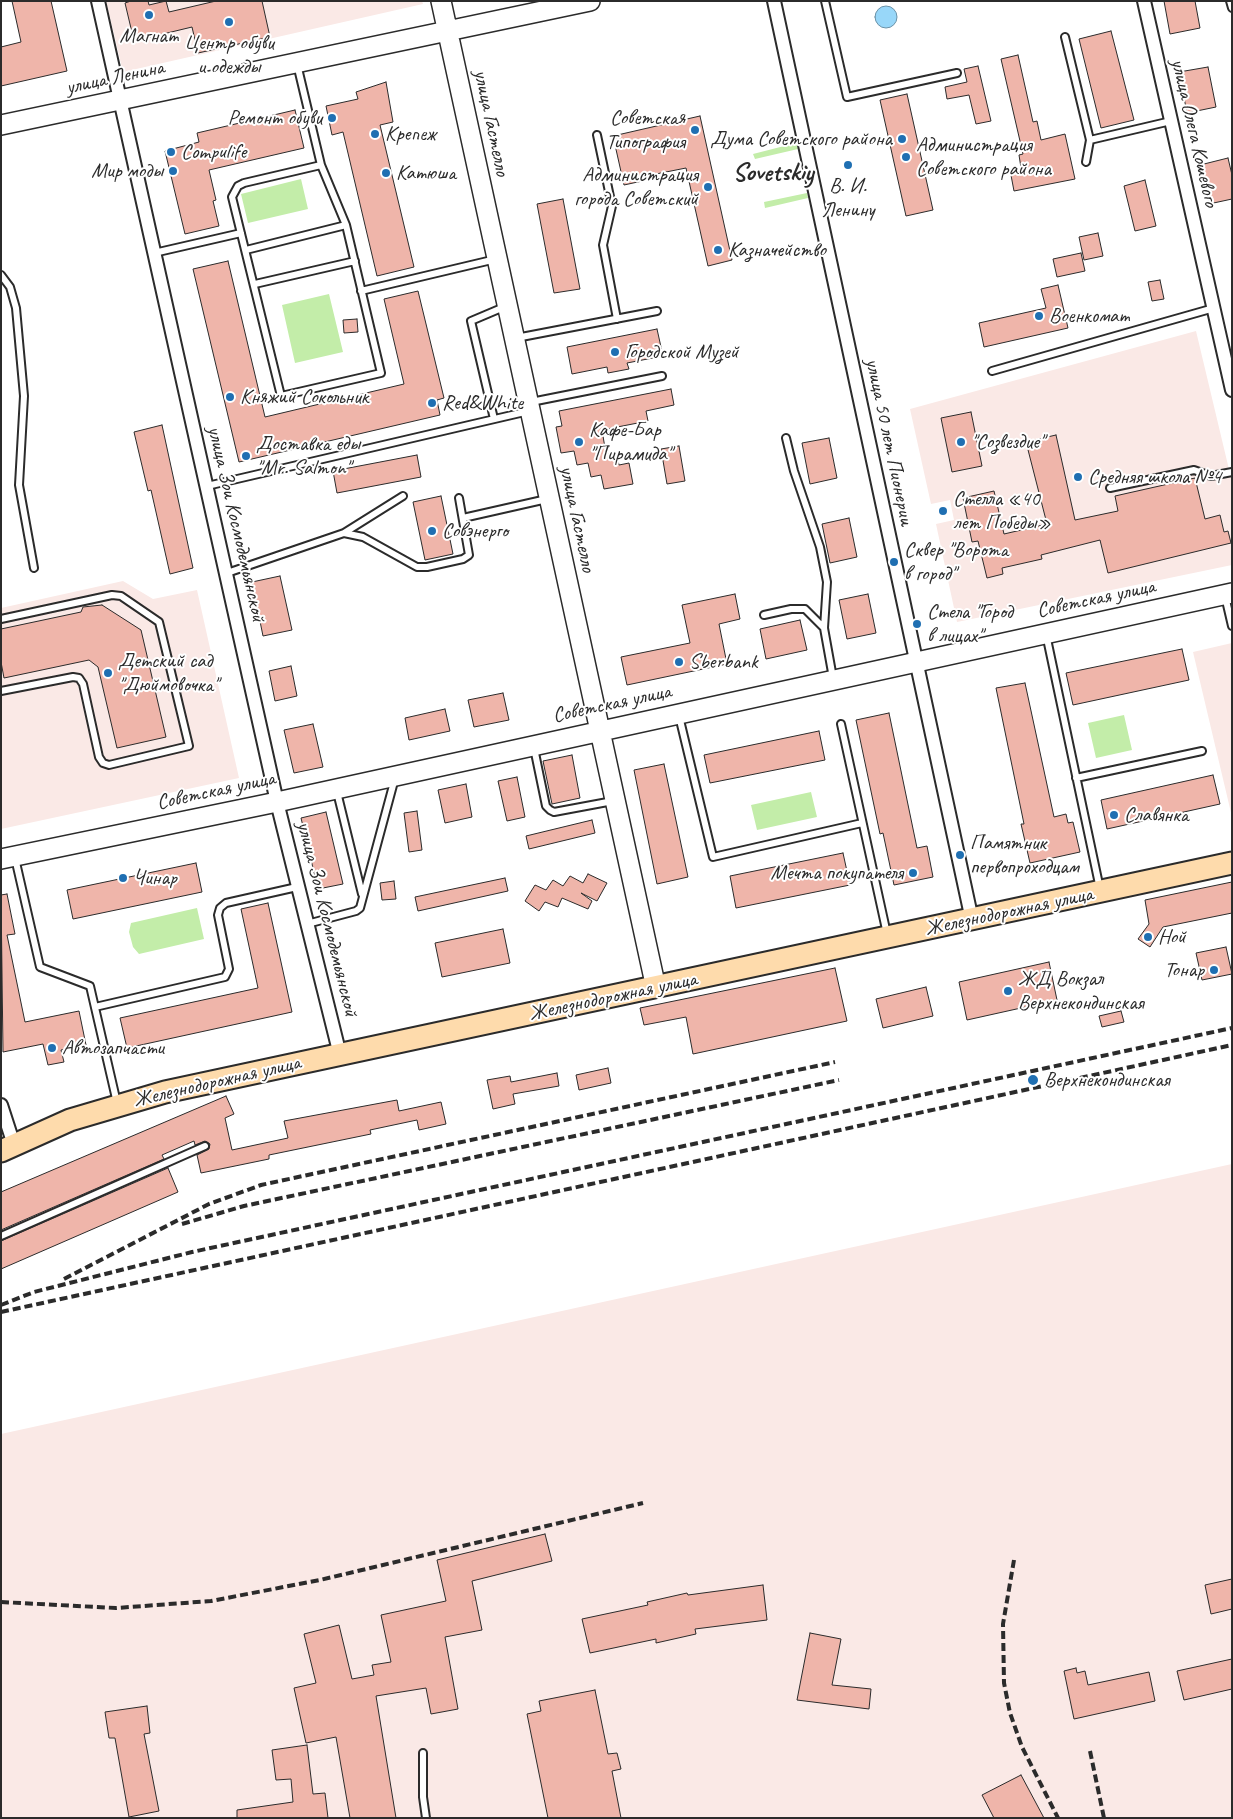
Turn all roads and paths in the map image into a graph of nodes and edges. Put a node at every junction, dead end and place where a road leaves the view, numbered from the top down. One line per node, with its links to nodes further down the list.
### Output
1 (98, 1): 13 (street, улица Зои Космодемьянской)
2 (441, 1): 9 (main road, улица Гастелло)
3 (590, 1): 9 (main road, улица Ленина)
4 (825, 1): 12 (lane)
5 (1144, 1): 14 (street, улица Олега Кошевого)
6 (1230, 1): 8 (lane)
7 (775, 7): 56 (street, улица 50 лет Пионерии)
8 (1232, 8)
9 (448, 32): 11 (main road, улица Ленина); 24 (main road, улица Гастелло)
10 (1065, 37): 17 (lane)
11 (296, 63): 13 (main road, улица Ленина); 19 (lane)
12 (957, 72)
13 (120, 100): 15 (main road, улица Ленина); 23 (street, улица Зои Космодемьянской)
14 (1171, 121): 17 (lane); 30 (street, улица Олега Кошевого)
15 (1, 125)
16 (597, 135): 32 (lane)
17 (1090, 140): 18 (lane)
18 (1086, 162)
19 (321, 165): 20 (lane); 21 (lane)
20 (346, 226): 22 (lane); 25 (lane)
21 (241, 233): 22 (lane); 23 (lane)
22 (246, 250): 27 (lane)
23 (154, 253): 41 (street, улица Зои Космодемьянской)
24 (498, 259): 28 (lane); 29 (main road, улица Гастелло)
25 (355, 261): 27 (lane); 28 (lane)
26 (1, 275): 48 (lane)
27 (255, 284): 28 (lane)
28 (361, 291)
29 (508, 305): 33 (main road, улица Гастелло); 38 (lane)
30 (1214, 308): 34 (lane); 36 (street, улица Олега Кошевого)
31 (657, 311): 32 (lane)
32 (617, 319): 33 (lane)
33 (515, 339): 37 (main road, улица Гастелло)
34 (992, 371)
35 (662, 376): 37 (lane)
36 (1232, 390)
37 (530, 406): 38 (lane); 45 (main road, улица Гастелло)
38 (494, 419): 41 (lane)
39 (786, 438): 54 (lane)
40 (1232, 472): 42 (lane)
41 (207, 486): 49 (street, улица Зои Космодемьянской)
42 (1110, 488)
43 (403, 496): 47 (lane)
44 (459, 498): 46 (lane)
45 (550, 498): 46 (lane); 61 (main road, улица Гастелло)
46 (463, 518): 47 (lane)
47 (344, 533): 49 (lane)
48 (34, 568)
49 (227, 573): 68 (street, улица Зои Космодемьянской)
50 (1228, 593): 53 (lane); 55 (main road, Советская улица)
51 (764, 615): 54 (lane)
52 (1, 619): 58 (lane)
53 (1232, 626)
54 (824, 628): 57 (lane)
55 (1046, 633): 56 (main road, Советская улица); 65 (lane)
56 (916, 662): 57 (main road, Советская улица); 75 (street, улица 50 лет Пионерии)
57 (833, 678): 59 (main road, Советская улица)
58 (1, 691)
59 (678, 712): 61 (main road, Советская улица); 69 (lane)
60 (841, 724): 69 (lane)
61 (600, 730): 62 (main road, Советская улица); 67 (main road, улица Гастелло)
62 (533, 744): 64 (main road, Советская улица); 67 (lane)
63 (1202, 751): 65 (lane)
64 (396, 775): 66 (main road, Советская улица); 74 (lane)
65 (1076, 778): 73 (lane)
66 (336, 788): 68 (main road, Советская улица); 74 (lane)
67 (615, 800): 78 (main road, улица Гастелло)
68 (277, 802): 70 (main road, Советская улица); 72 (street, улица Зои Космодемьянской)
69 (862, 823): 77 (lane)
70 (8, 858): 79 (lane)
71 (1232, 863): 73 (main road, Железнодорожная улица)
72 (297, 887): 76 (street, улица Зои Космодемьянской); 79 (lane)
73 (1100, 892): 75 (main road, Железнодорожная улица)
74 (363, 896): 76 (lane)
75 (972, 920): 77 (main road, Железнодорожная улица)
76 (307, 924): 80 (street, улица Зои Космодемьянской)
77 (888, 938): 78 (main road, Железнодорожная улица)
78 (656, 988): 80 (main road, Железнодорожная улица)
79 (95, 1007): 81 (lane)
80 (340, 1055): 81 (main road, Железнодорожная улица)
81 (117, 1105): 84 (main road, Железнодорожная улица)
82 (1, 1106): 84 (street)
83 (205, 1146): 85 (lane)
84 (8, 1148)
85 (1, 1236)
86 (423, 1754): 87 (lane)
87 (426, 1818)

